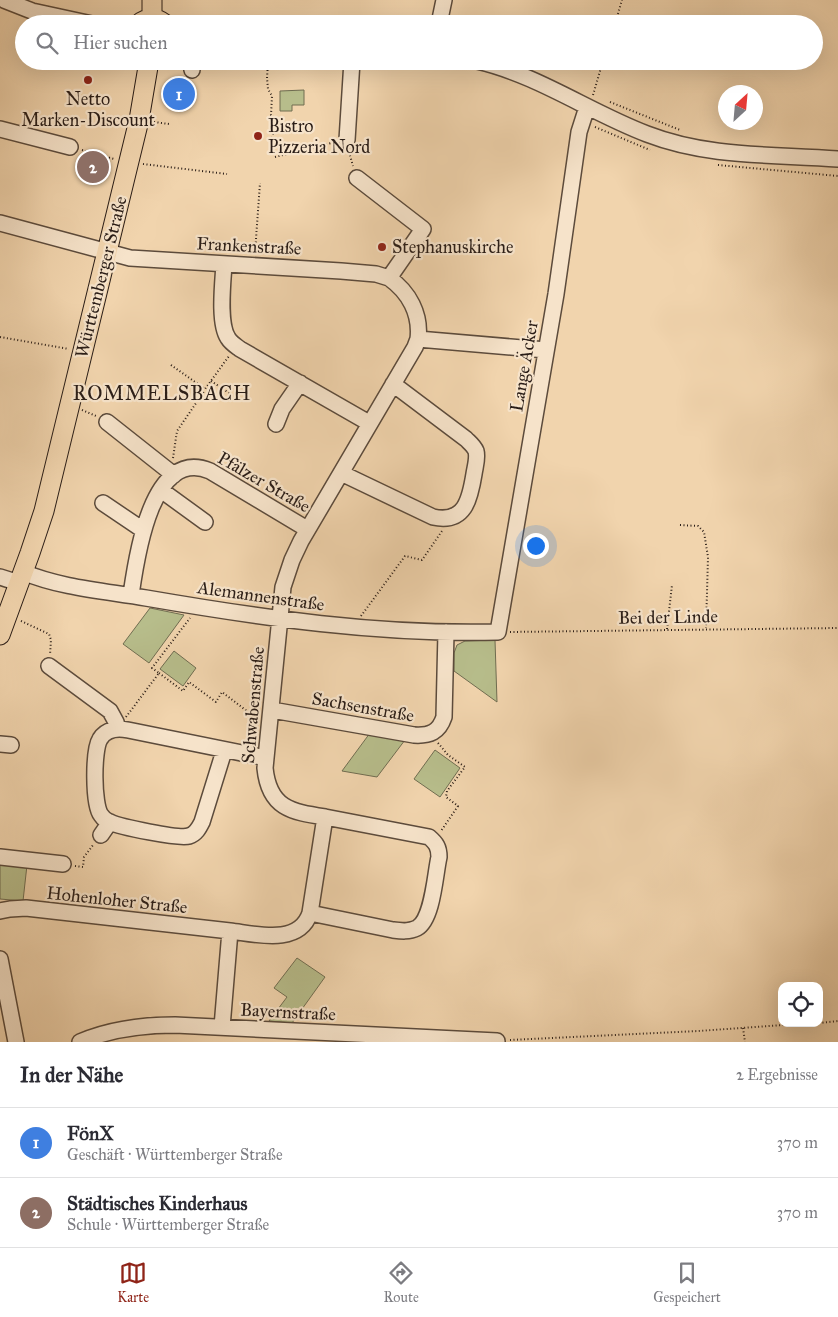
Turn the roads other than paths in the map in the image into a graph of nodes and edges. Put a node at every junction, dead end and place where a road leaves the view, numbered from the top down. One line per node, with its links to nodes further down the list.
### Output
1 (4, 0): 3 (street)
2 (444, 0): 4 (street)
3 (50, 15)
4 (441, 15)
5 (148, 70): 15 (main road, Württemberger Straße)
6 (351, 70): 10 (street)
7 (510, 70): 8 (street)
8 (588, 108): 12 (street); 19 (street, Lange Äcker)
9 (0, 129): 11 (street)
10 (347, 140)
11 (70, 147)
12 (838, 159)
13 (357, 178): 17 (street)
14 (0, 223): 15 (street, Frankenstraße)
15 (106, 253): 16 (street, Frankenstraße); 33 (main road, Württemberger Straße)
16 (224, 264): 17 (street, Frankenstraße); 20 (street)
17 (389, 278): 18 (street)
18 (418, 339): 19 (street); 21 (street, Schwabenstraße)
19 (546, 350): 37 (street, Lange Äcker)
20 (300, 383): 23 (street); 24 (street)
21 (393, 384): 23 (street, Schwabenstraße); 26 (street)
22 (107, 422): 25 (street)
23 (369, 423): 26 (street, Schwabenstraße)
24 (276, 424)
25 (171, 472): 27 (street); 30 (street, Pfälzer Straße)
26 (341, 473): 30 (street, Schwabenstraße)
27 (161, 490): 29 (street); 31 (street)
28 (103, 503): 31 (street)
29 (204, 522)
30 (307, 529): 35 (street, Schwabenstraße)
31 (143, 530): 34 (street)
32 (0, 577): 33 (street, Alemannenstraße)
33 (21, 577): 34 (street, Alemannenstraße); 38 (main road, Württemberger Straße)
34 (131, 595): 35 (street, Alemannenstraße)
35 (279, 619): 36 (street, Alemannenstraße); 40 (street, Schwabenstraße)
36 (446, 632): 37 (street, Alemannenstraße); 40 (street, Sachsenstraße)
37 (498, 632)
38 (0, 635)
39 (49, 666): 41 (street)
40 (272, 710): 43 (street, Schwabenstraße)
41 (118, 729): 42 (street); 45 (street)
42 (224, 751): 43 (street); 45 (street)
43 (266, 758): 44 (street, Schwabenstraße)
44 (325, 817): 50 (street); 50 (street, Schwabenstraße)
45 (110, 822): 46 (street)
46 (101, 835)
47 (0, 857): 48 (street)
48 (63, 864)
49 (0, 911): 51 (street, Hohenloher Straße)
50 (310, 914): 51 (street)
51 (230, 931): 53 (street)
52 (0, 959): 56 (street)
53 (222, 1027): 54 (street, Bayernstraße); 57 (street, Bayernstraße)
54 (371, 1038): 55 (street, Bayernstraße)
55 (497, 1041)
56 (16, 1042)
57 (80, 1042)

